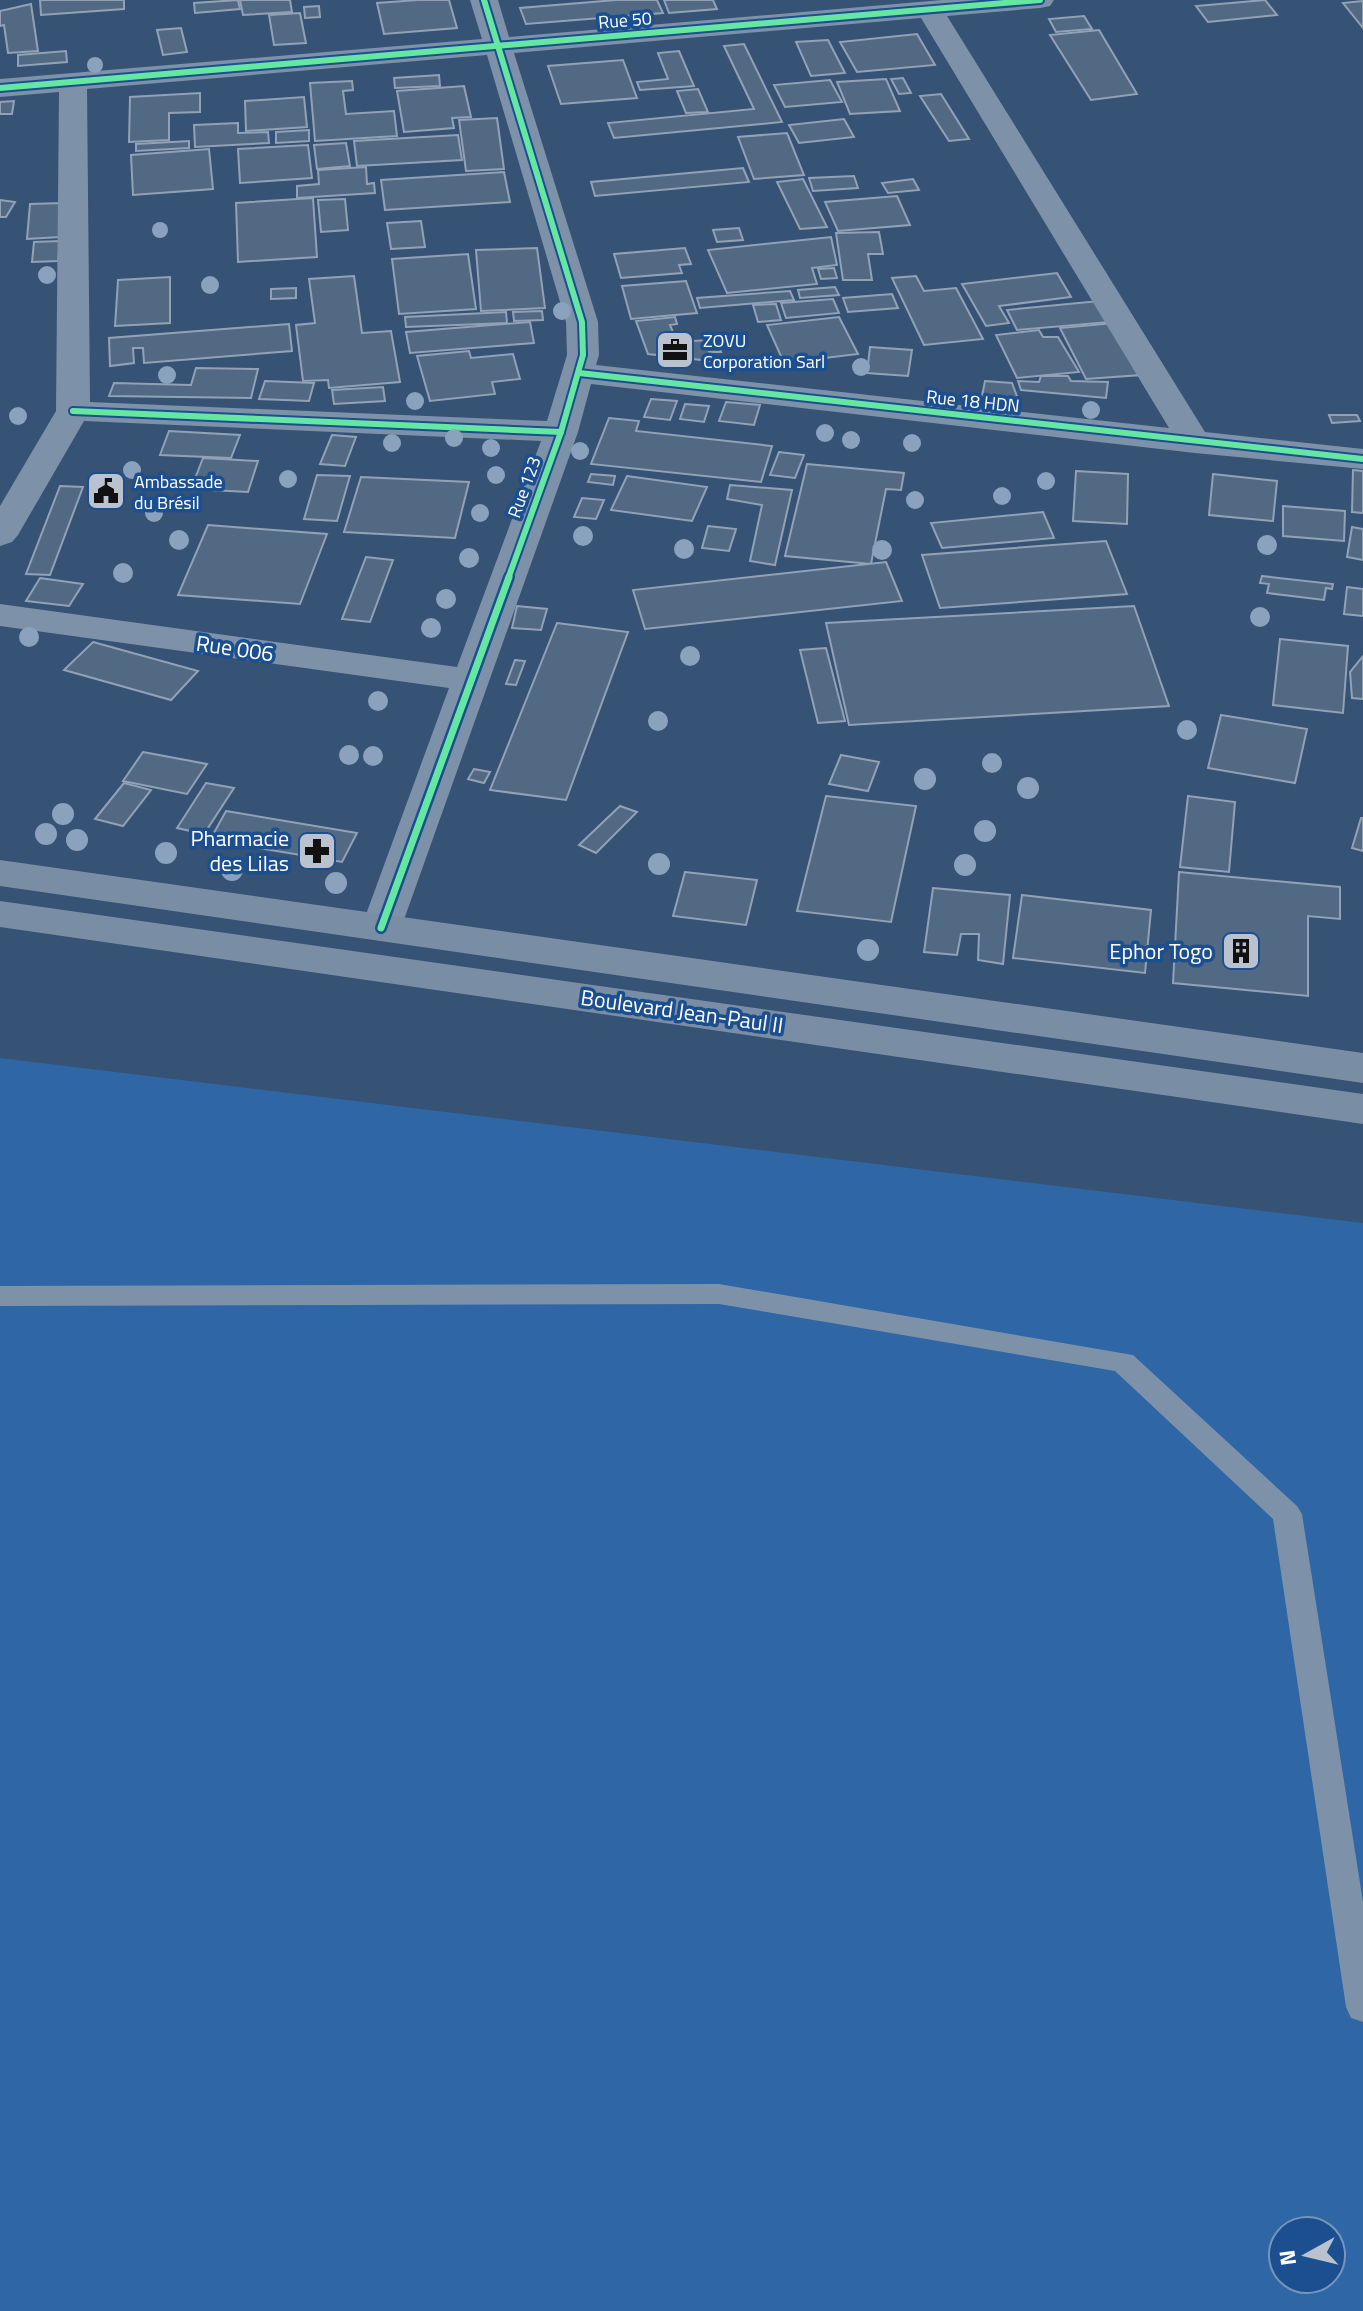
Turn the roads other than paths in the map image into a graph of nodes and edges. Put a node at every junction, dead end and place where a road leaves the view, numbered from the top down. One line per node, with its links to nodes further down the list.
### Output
1 (484, 0): 4 (street, Rue 123)
2 (1040, 0): 3 (street, Rue 50)
3 (930, 10): 4 (street, Rue 50); 10 (street)
4 (499, 47): 5 (street, Rue 50); 7 (street, Rue 123)
5 (73, 82): 6 (street, Rue 50); 8 (street)
6 (0, 88)
7 (579, 373): 9 (street, Rue 123); 10 (street, Rue 18 HDN)
8 (73, 411): 9 (street); 12 (street)
9 (561, 432): 14 (street, Rue 123)
10 (1195, 443): 11 (street, Rue 18 HDN)
11 (1363, 459)
12 (0, 535)
13 (0, 615): 14 (street, Rue 006)
14 (469, 680): 17 (street, Rue 123)
15 (0, 873): 17 (main road, Boulevard Jean-Paul II)
16 (0, 914): 19 (main road, Boulevard Jean-Paul II)
17 (381, 928): 18 (main road, Boulevard Jean-Paul II)
18 (1363, 1068)
19 (1363, 1109)
20 (0, 1296): 21 (lane)
21 (1363, 2007)

